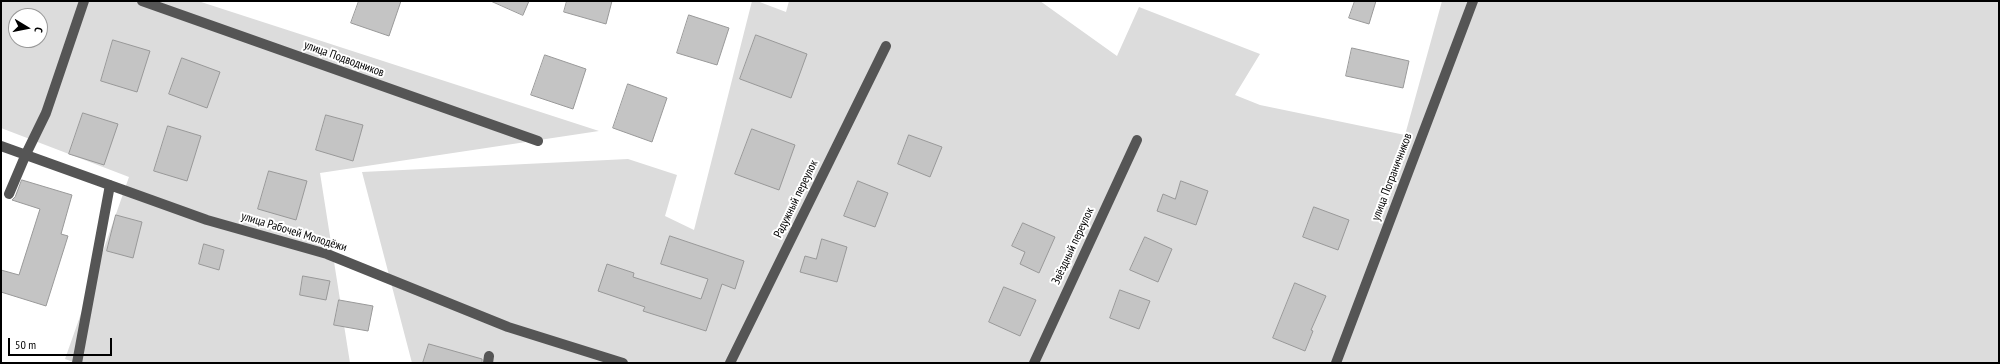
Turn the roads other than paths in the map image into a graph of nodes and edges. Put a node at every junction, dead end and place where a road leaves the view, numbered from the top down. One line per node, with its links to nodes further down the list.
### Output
1 (84, 1): 8 (street)
2 (142, 1): 6 (street, улица Подводников)
3 (1473, 1): 15 (street, улица Пограничников)
4 (886, 46): 13 (street, Радужный переулок)
5 (1137, 140): 14 (street, Звёздный переулок)
6 (538, 141)
7 (1, 146): 8 (street, улица Рабочей Молодёжи)
8 (26, 154): 9 (street, улица Рабочей Молодёжи); 10 (street)
9 (110, 184): 11 (street); 12 (street, улица Рабочей Молодёжи)
10 (9, 194)
11 (77, 363)
12 (623, 363)
13 (730, 363)
14 (1034, 363)
15 (1336, 363)

